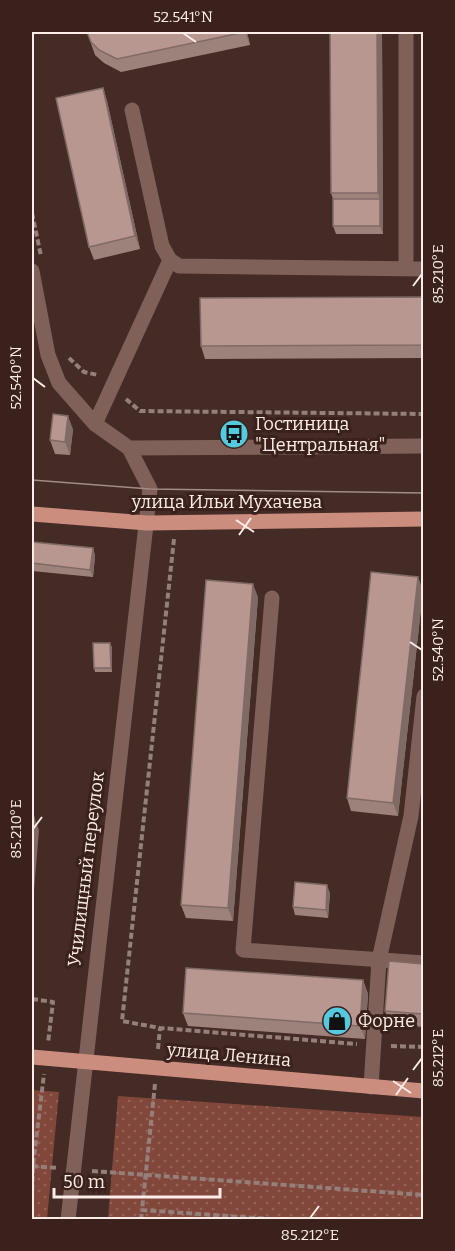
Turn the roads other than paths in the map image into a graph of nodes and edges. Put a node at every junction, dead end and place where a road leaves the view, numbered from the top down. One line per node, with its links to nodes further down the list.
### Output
1 (406, 32): 5 (street)
2 (132, 110): 3 (street)
3 (170, 260): 5 (street); 7 (street)
4 (38, 269): 7 (street)
5 (406, 269): 6 (street)
6 (423, 269)
7 (95, 424): 9 (street)
8 (423, 446): 9 (street)
9 (129, 448): 12 (street, Училищный переулок)
10 (32, 514): 12 (main road, улица Ильи Мухачева)
11 (423, 519): 12 (main road, улица Ильи Мухачева)
12 (147, 523): 20 (street, Училищный переулок)
13 (272, 598): 17 (street)
14 (423, 696): 15 (street)
15 (407, 833): 16 (street); 17 (street)
16 (423, 833)
17 (379, 960): 18 (street); 21 (street)
18 (423, 963)
19 (39, 1058): 20 (main road, улица Ленина)
20 (84, 1063): 21 (main road, улица Ленина); 23 (street, Училищный переулок)
21 (371, 1087): 22 (main road, улица Ленина)
22 (423, 1091)
23 (68, 1220)

